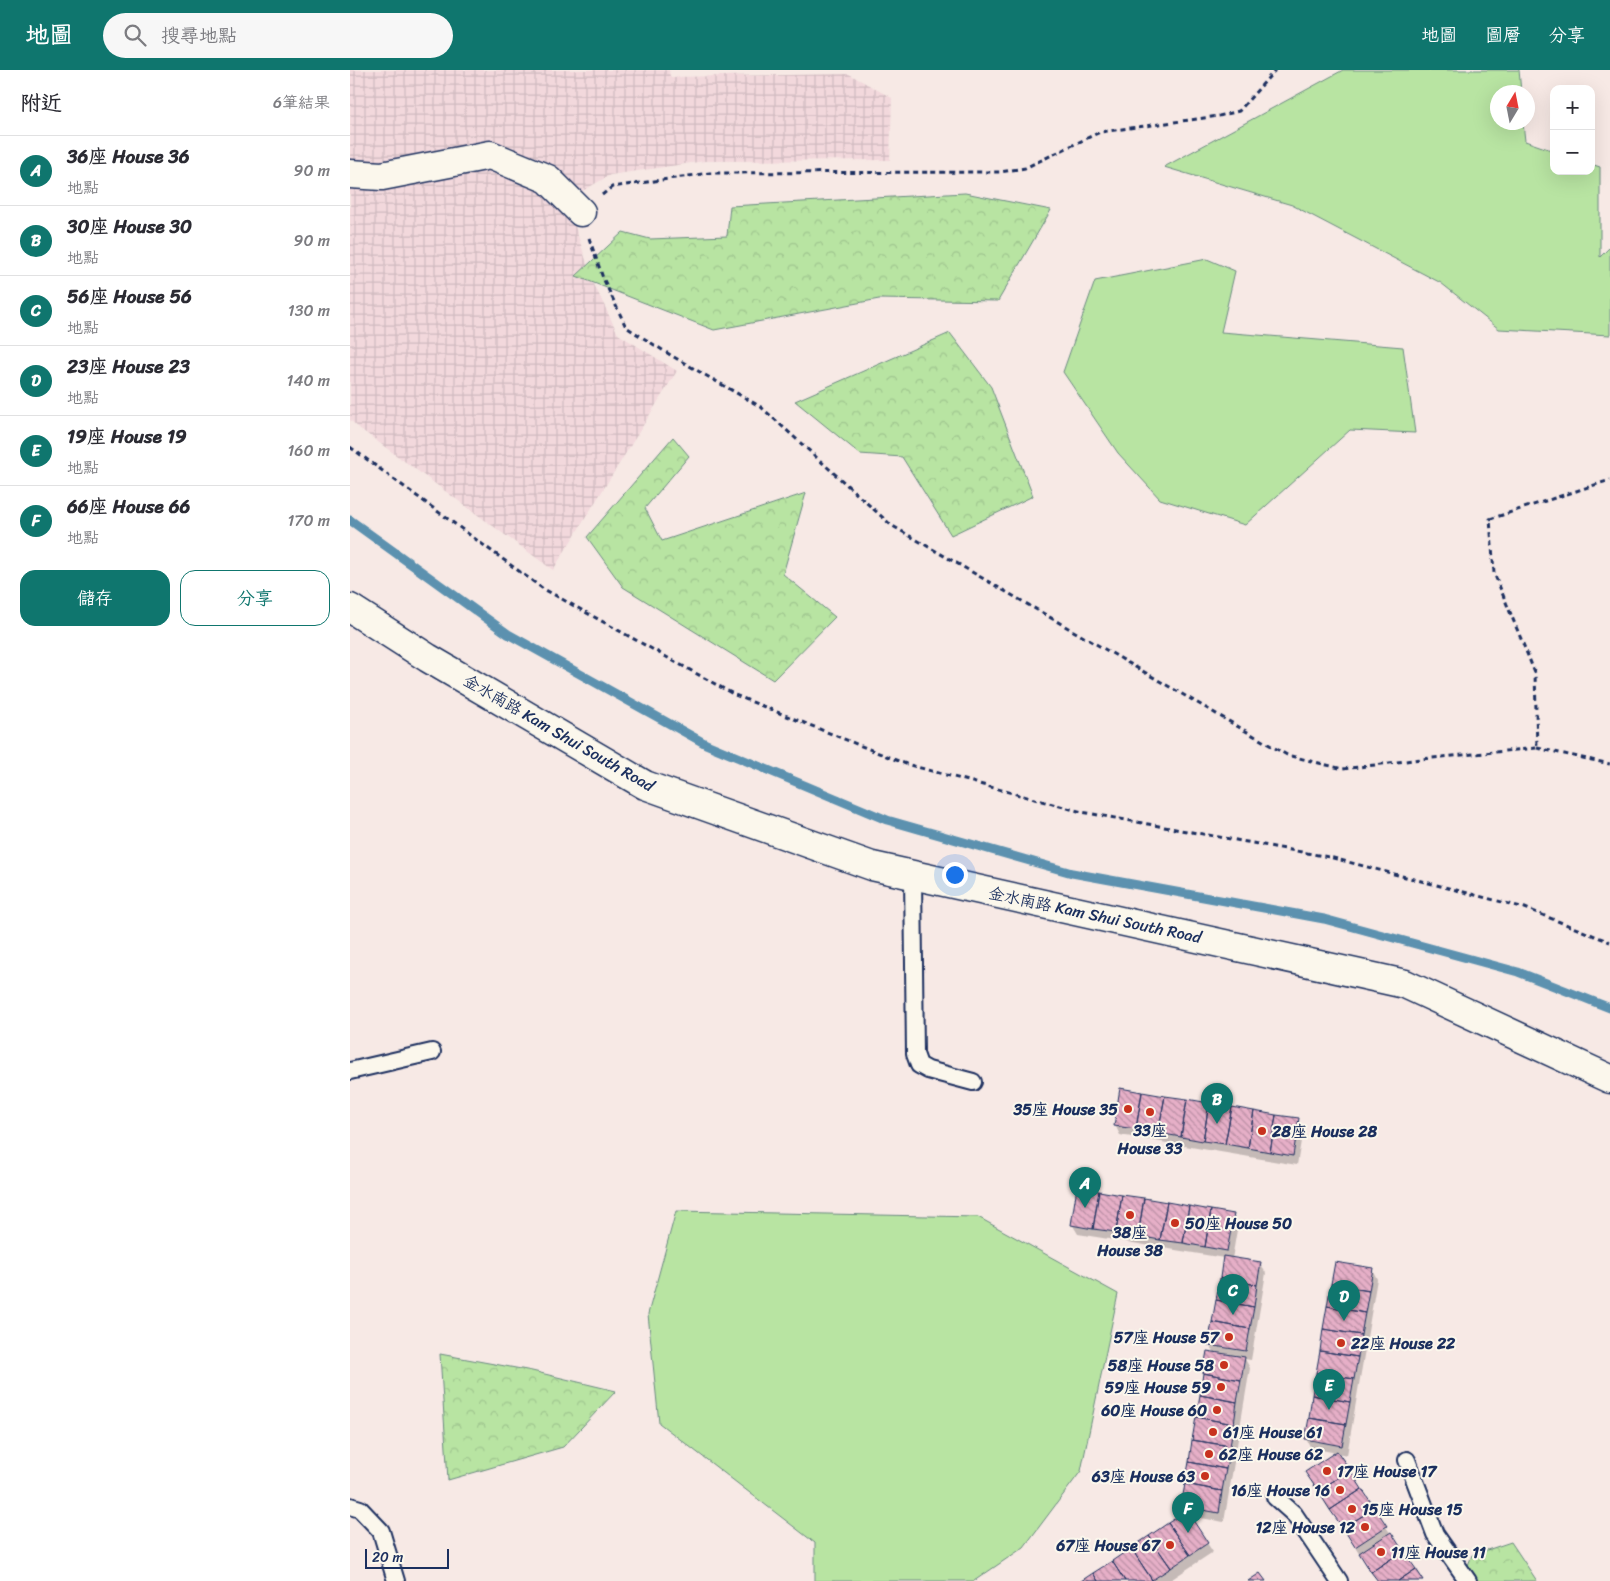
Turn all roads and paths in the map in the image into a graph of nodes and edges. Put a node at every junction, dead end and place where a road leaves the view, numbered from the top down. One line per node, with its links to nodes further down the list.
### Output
1 (1275, 70): 3 (path)
2 (350, 174): 3 (street)
3 (581, 212): 7 (path)
4 (350, 447): 10 (path)
5 (1610, 480): 7 (path)
6 (350, 608): 9 (street, 金水南路 Kam Shui South Road)
7 (1538, 748): 8 (path)
8 (1610, 764)
9 (914, 875): 13 (street, 金水南路 Kam Shui South Road); 14 (lane)
10 (1610, 942)
11 (432, 1052): 12 (lane)
12 (350, 1072)
13 (1610, 1079)
14 (974, 1082)
15 (1407, 1460): 20 (lane)
16 (1275, 1497): 19 (lane)
17 (350, 1506): 18 (lane)
18 (396, 1581)
19 (1339, 1581)
20 (1468, 1581)

